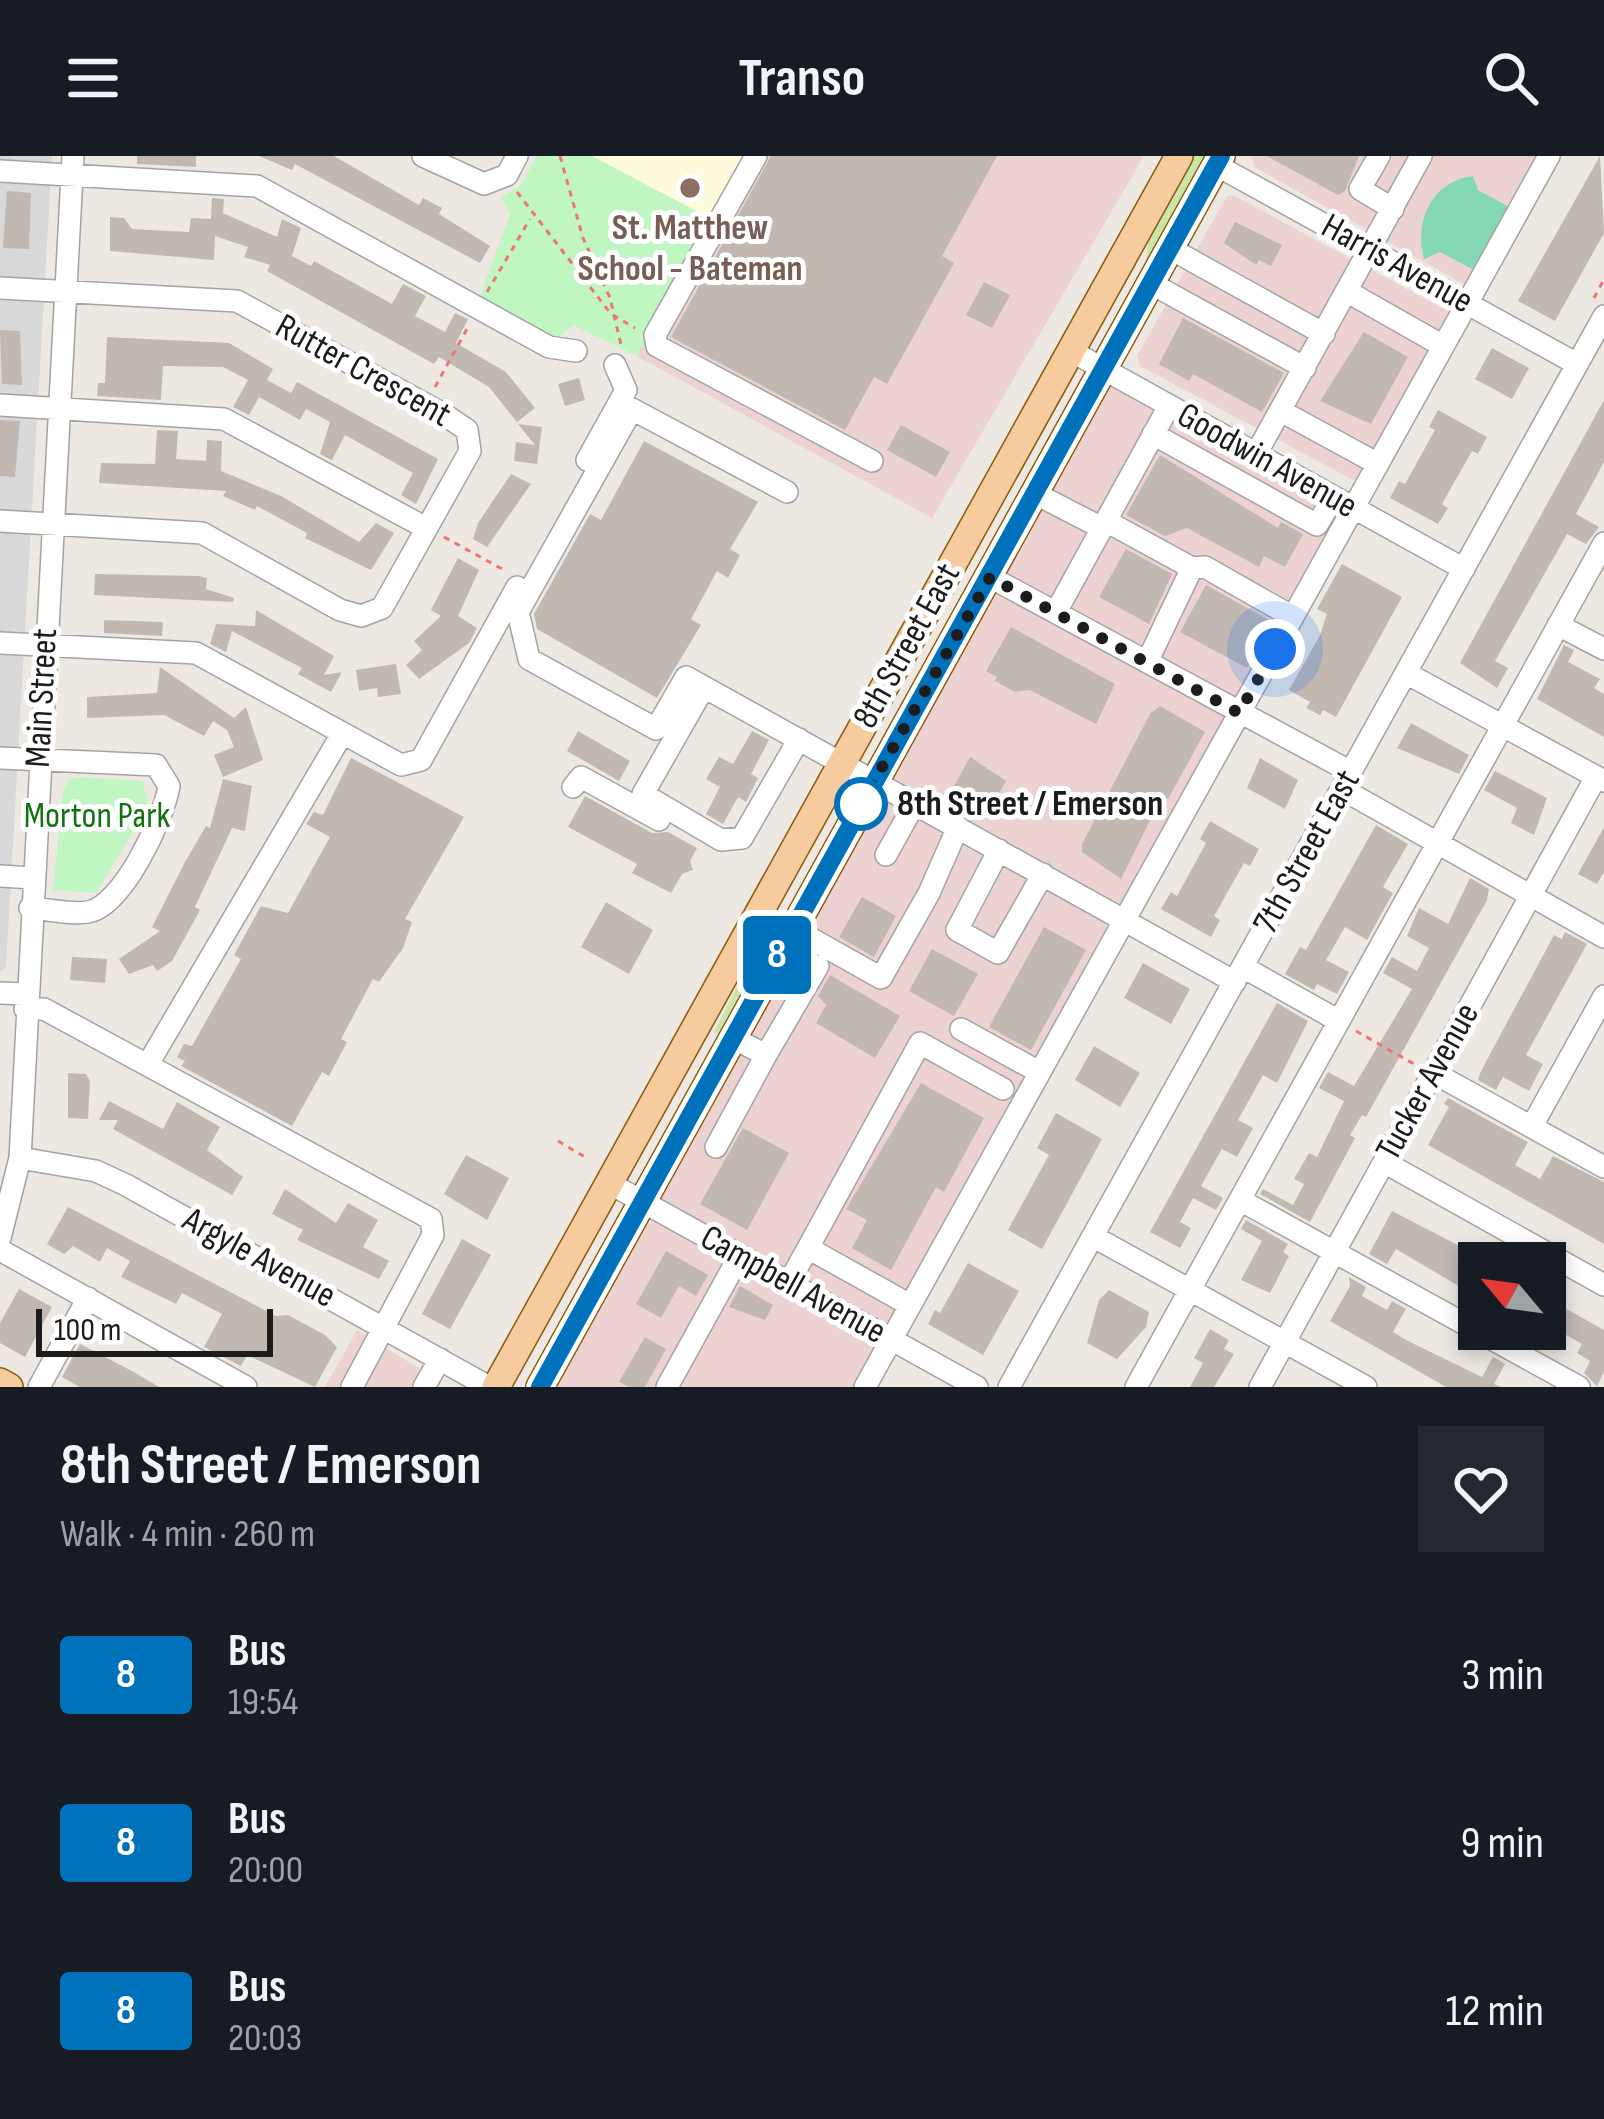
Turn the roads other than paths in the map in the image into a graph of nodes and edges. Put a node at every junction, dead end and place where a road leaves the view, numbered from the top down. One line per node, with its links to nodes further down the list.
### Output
1 (423, 156): 2 (street)
2 (517, 156)
3 (756, 156): 35 (street)
4 (1179, 156): 23 (main road, 8th Street East)
5 (1379, 156): 11 (street)
6 (1421, 156): 11 (street)
7 (1549, 156): 18 (street)
8 (1219, 160): 12 (main road, 8th Street East); 13 (street, Harris Avenue)
9 (72, 166): 10 (street); 16 (street, Main Street); 22 (street)
10 (0, 171)
11 (1393, 209): 13 (street)
12 (1171, 249): 14 (main road, 8th Street East); 20 (street)
13 (1370, 250): 17 (street); 18 (street, Harris Avenue)
14 (1152, 284): 26 (street); 27 (main road, 8th Street East)
15 (0, 288): 16 (street)
16 (67, 291): 30 (street, Main Street); 45 (street, Rutter Crescent)
17 (1348, 292): 20 (street); 21 (street)
18 (1467, 303): 21 (street); 24 (street, Harris Avenue)
19 (1604, 316): 24 (street, 7th Street East)
20 (1324, 334): 26 (street)
21 (1443, 346): 36 (street)
22 (576, 351)
23 (1071, 351): 27 (street, Goodwin Avenue); 66 (main road, 8th Street East)
24 (1577, 364): 49 (street, 7th Street East)
25 (615, 365): 62 (street)
26 (1305, 368): 31 (street)
27 (1103, 369): 29 (street, Goodwin Avenue); 39 (main road, 8th Street East)
28 (0, 404): 30 (street)
29 (1169, 406): 32 (street); 33 (street, Goodwin Avenue)
30 (59, 408): 42 (street, Main Street); 45 (street)
31 (1280, 411): 34 (street); 36 (street)
32 (1154, 434): 37 (street); 43 (street)
33 (1225, 437): 34 (street, Goodwin Avenue); 37 (street)
34 (1256, 454): 40 (street, Goodwin Avenue)
35 (872, 460)
36 (1378, 464): 40 (street)
37 (1210, 465): 44 (street)
38 (787, 493): 59 (street)
39 (1036, 494): 43 (street); 50 (main road, 8th Street East)
40 (1342, 503): 44 (street); 46 (street); 49 (street, Goodwin Avenue)
41 (0, 521): 42 (street, Rutter Crescent)
42 (52, 525): 45 (street, Rutter Crescent); 55 (street, Main Street)
43 (1104, 525): 48 (street); 51 (street)
44 (1317, 525): 46 (street)
45 (432, 531)
46 (1338, 536): 52 (street)
47 (1604, 543): 53 (street)
48 (1192, 568): 52 (street); 57 (street)
49 (1464, 569): 58 (street, 7th Street East)
50 (990, 577): 51 (street); 68 (main road, 8th Street East)
51 (1057, 612): 57 (street)
52 (1293, 616): 60 (street)
53 (1558, 625): 56 (street); 61 (street)
54 (0, 644): 55 (street)
55 (45, 646): 62 (street); 65 (street, Main Street)
56 (1604, 650)
57 (1147, 662): 60 (street)
58 (1406, 673): 61 (street); 69 (street, 7th Street East)
59 (704, 687): 63 (street); 63 (street)
60 (1239, 713): 69 (street); 82 (street)
61 (1504, 727): 67 (street); 73 (street)
62 (342, 734): 94 (street)
63 (800, 739): 66 (street)
64 (0, 758): 65 (street)
65 (39, 761): 79 (street, Main Street); 81 (street)
66 (842, 763): 68 (street); 105 (main road, 8th Street East)
67 (1600, 779): 80 (street, Tucker Avenue)
68 (874, 780): 71 (street); 83 (main road, 8th Street East)
69 (1347, 781): 73 (street); 86 (street, 7th Street East)
70 (573, 787): 76 (street)
71 (915, 803): 72 (street); 75 (street)
72 (958, 827): 74 (street); 83 (street)
73 (1438, 845): 80 (street); 90 (street)
74 (999, 850): 77 (street); 77 (street)
75 (886, 855)
76 (718, 859)
77 (1043, 874): 82 (street)
78 (0, 876): 79 (street)
79 (33, 878): 81 (street, Main Street)
80 (1530, 896): 84 (street); 95 (street, Tucker Avenue)
81 (30, 908): 89 (street, Main Street)
82 (1124, 920): 86 (street); 96 (street)
83 (792, 928): 92 (main road, 8th Street East)
84 (1604, 937)
85 (818, 966): 93 (street)
86 (1239, 975): 90 (street); 108 (street, 7th Street East)
87 (0, 993): 89 (street)
88 (1604, 996): 100 (street)
89 (25, 1002): 94 (street); 102 (street, Main Street)
90 (1339, 1021): 106 (street)
91 (961, 1029): 96 (street)
92 (731, 1037): 93 (street); 98 (main road, 8th Street East)
93 (766, 1055): 99 (street)
94 (148, 1064): 119 (street)
95 (1428, 1071): 100 (street); 103 (street, Tucker Avenue)
96 (1040, 1072): 118 (street)
97 (1003, 1089): 110 (street)
98 (698, 1097): 99 (street); 107 (main road, 8th Street East)
99 (733, 1115): 101 (street)
100 (1532, 1126): 104 (street)
101 (716, 1147)
102 (20, 1158): 109 (street, Main Street); 119 (street, Argyle Avenue)
103 (1384, 1162): 112 (street, Tucker Avenue); 115 (street)
104 (1604, 1167)
105 (609, 1183): 107 (street, Campbell Avenue); 130 (main road, 8th Street East)
106 (1240, 1199): 112 (street); 116 (street)
107 (640, 1200): 113 (street, Campbell Avenue); 131 (main road, 8th Street East)
108 (1094, 1237): 116 (street); 135 (street, 7th Street East)
109 (0, 1238)
110 (808, 1248): 114 (street); 118 (street)
111 (0, 1250): 117 (street)
112 (1334, 1251): 121 (street, Tucker Avenue); 139 (street)
113 (740, 1255): 114 (street, Campbell Avenue); 132 (street)
114 (789, 1282): 120 (street, Campbell Avenue)
115 (1604, 1285)
116 (1190, 1290): 121 (street); 136 (street)
117 (88, 1298): 123 (street); 126 (street)
118 (910, 1305): 120 (street)
119 (385, 1328): 122 (street, Argyle Avenue); 128 (street)
120 (892, 1340): 133 (street); 134 (street, Campbell Avenue)
121 (1286, 1342): 137 (street, Tucker Avenue); 138 (street)
122 (440, 1359): 129 (street); 130 (street, Argyle Avenue)
123 (214, 1379): 127 (street)
124 (0, 1382): 125 (main road)
125 (9, 1387)
126 (39, 1387)
127 (247, 1387)
128 (352, 1387)
129 (424, 1387)
130 (492, 1387)
131 (540, 1387)
132 (667, 1387)
133 (865, 1387)
134 (977, 1387)
135 (1009, 1387)
136 (1136, 1387)
137 (1260, 1387)
138 (1366, 1387)
139 (1579, 1387)

